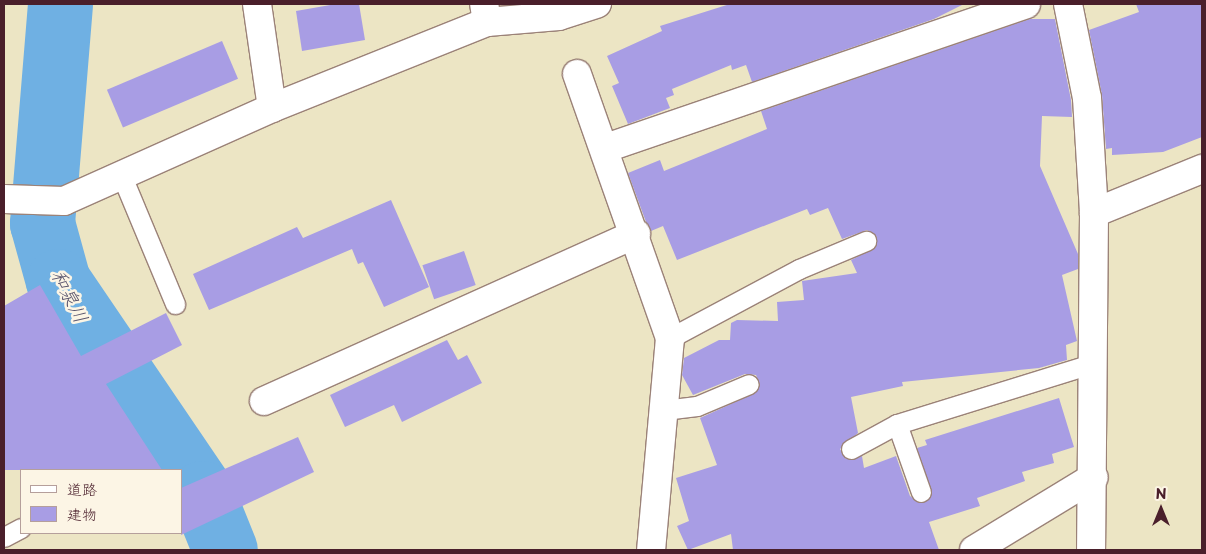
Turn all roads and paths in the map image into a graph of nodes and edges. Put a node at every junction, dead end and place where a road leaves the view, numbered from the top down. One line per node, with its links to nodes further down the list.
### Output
1 (257, 4): 7 (street)
2 (597, 4): 5 (street)
3 (1026, 4): 8 (street)
4 (1068, 4): 12 (street)
5 (486, 13): 7 (street)
6 (577, 74): 8 (street)
7 (272, 108): 10 (street)
8 (606, 148): 13 (street)
9 (1202, 169): 12 (street)
10 (121, 174): 11 (street); 15 (lane)
11 (4, 199)
12 (1094, 213): 17 (street)
13 (636, 234): 16 (street); 19 (street)
14 (866, 241): 16 (lane)
15 (175, 304)
16 (670, 338): 20 (street)
17 (1094, 363): 21 (lane); 23 (street)
18 (749, 384): 20 (lane)
19 (264, 401)
20 (664, 410): 27 (street)
21 (897, 424): 22 (lane); 24 (lane)
22 (851, 449)
23 (1094, 477): 28 (street); 29 (street)
24 (921, 492)
25 (20, 529): 26 (lane)
26 (4, 537)
27 (651, 550)
28 (974, 550)
29 (1091, 550)

